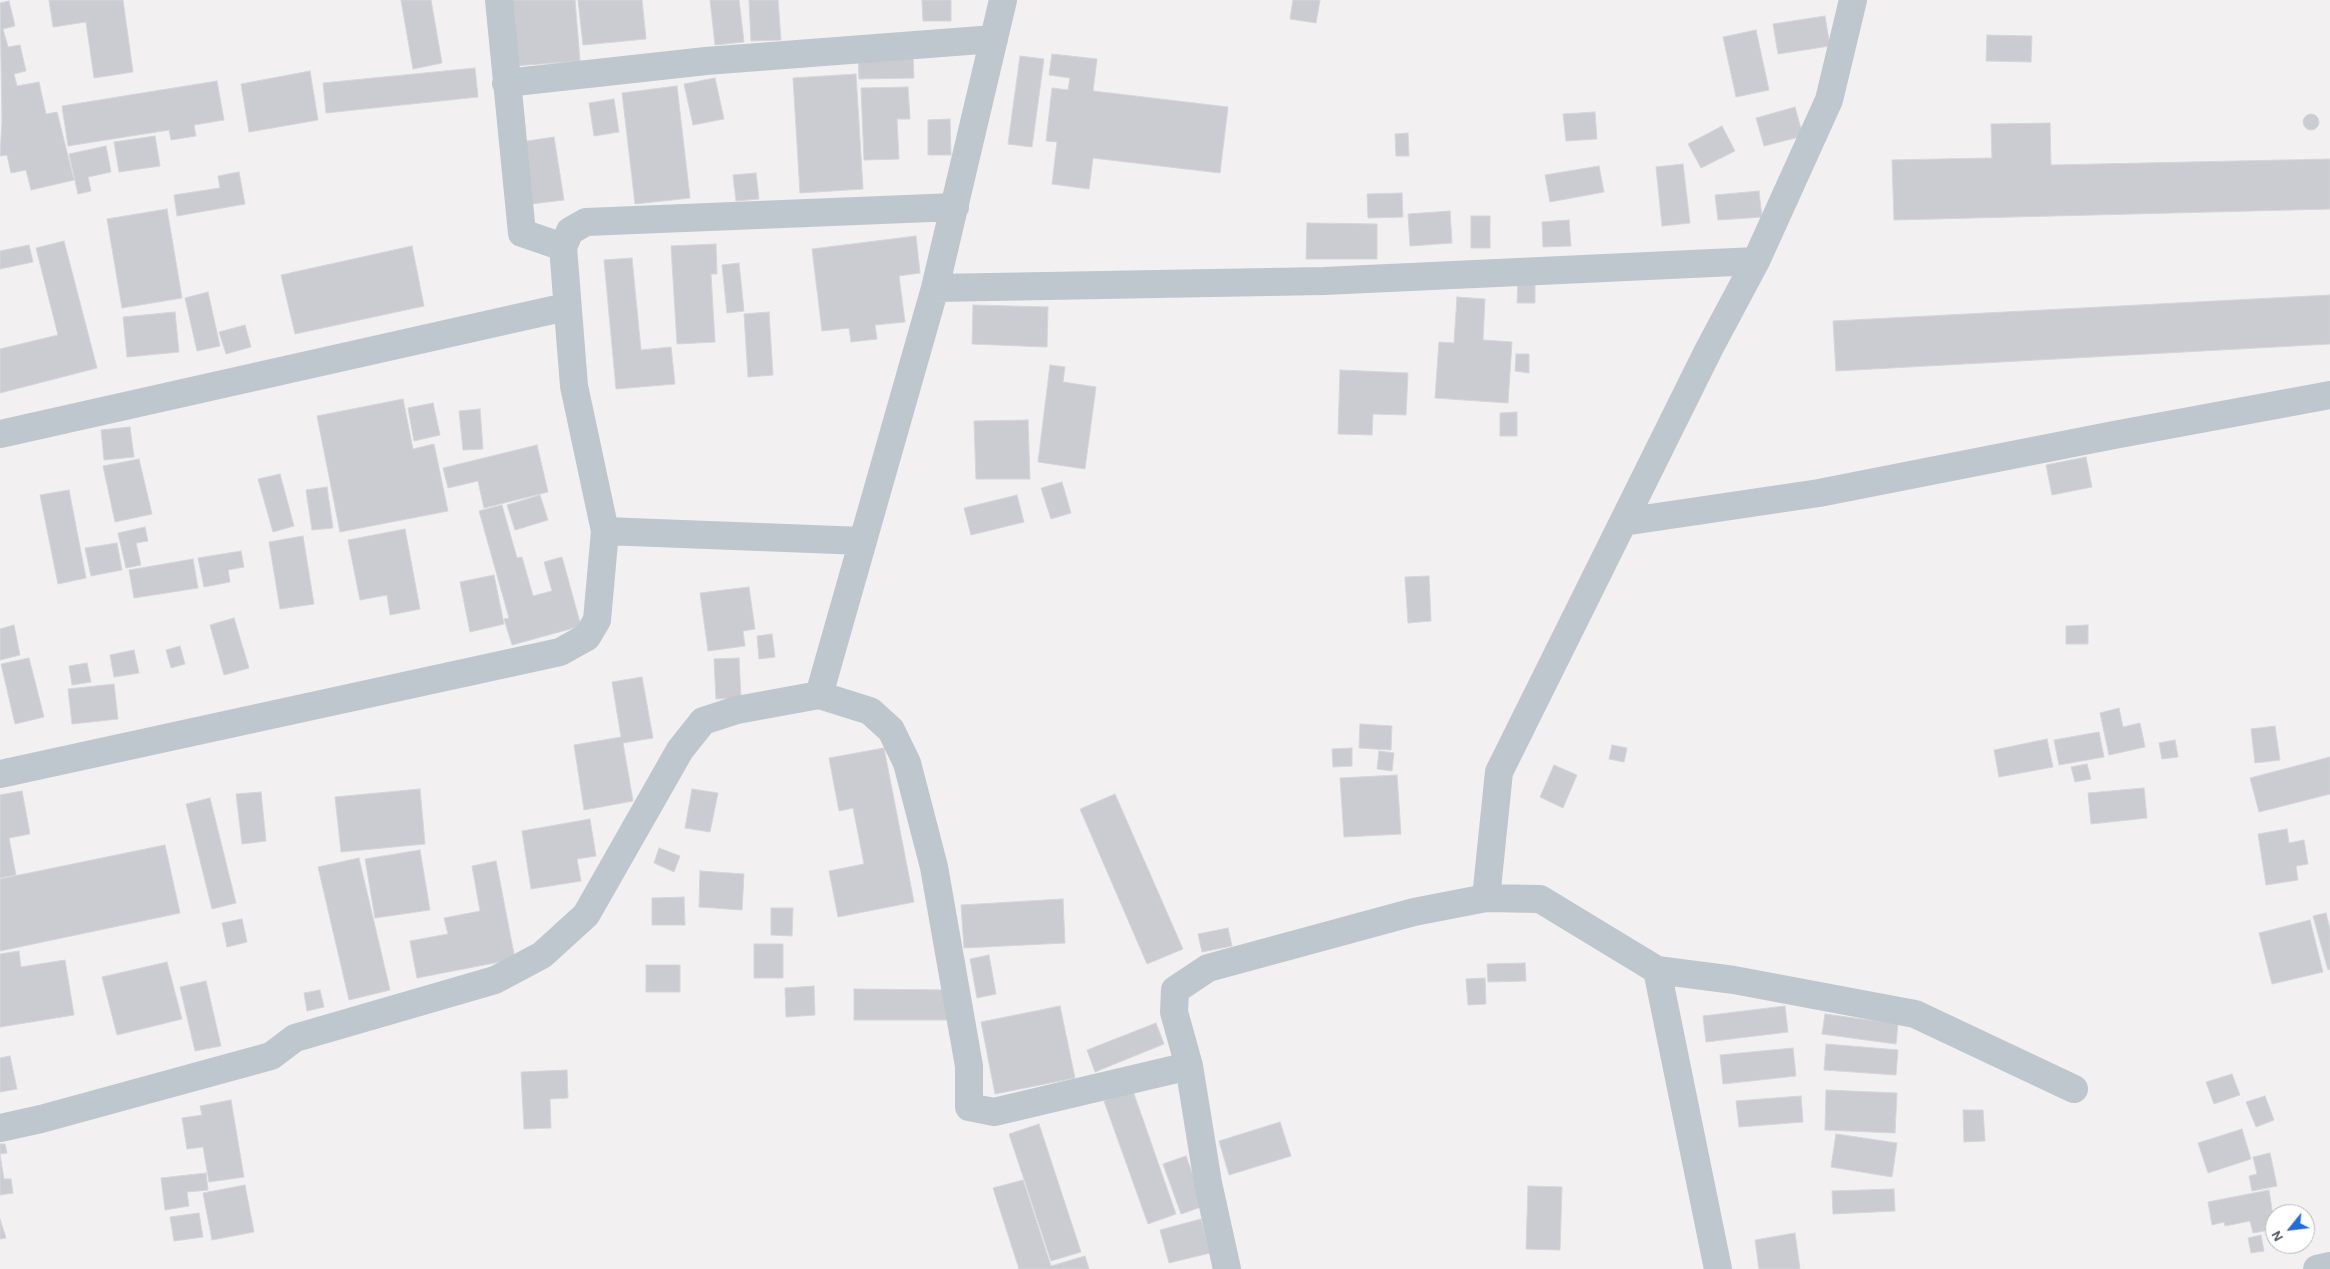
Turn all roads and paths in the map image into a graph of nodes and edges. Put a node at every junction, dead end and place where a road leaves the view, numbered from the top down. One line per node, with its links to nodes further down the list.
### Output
1 (499, 0): 5 (street)
2 (1003, 0): 4 (street)
3 (1853, 0): 8 (street)
4 (994, 40): 5 (street); 6 (street)
5 (506, 83): 7 (street)
6 (955, 207): 7 (street); 9 (street)
7 (563, 247): 10 (street)
8 (1756, 261): 9 (street); 13 (street)
9 (935, 288): 15 (street)
10 (566, 307): 12 (street); 14 (street)
11 (2330, 395): 13 (street)
12 (0, 434)
13 (1623, 522): 18 (street)
14 (605, 531): 15 (street); 17 (street)
15 (863, 541): 16 (street)
16 (819, 695): 20 (street); 22 (street)
17 (0, 774)
18 (1486, 898): 19 (street); 20 (street)
19 (1658, 970): 21 (street); 25 (street)
20 (1189, 1066): 24 (street)
21 (2074, 1089)
22 (0, 1128)
23 (2330, 1266): 26 (street)
24 (1227, 1269)
25 (1718, 1269)
26 (2317, 1269)

